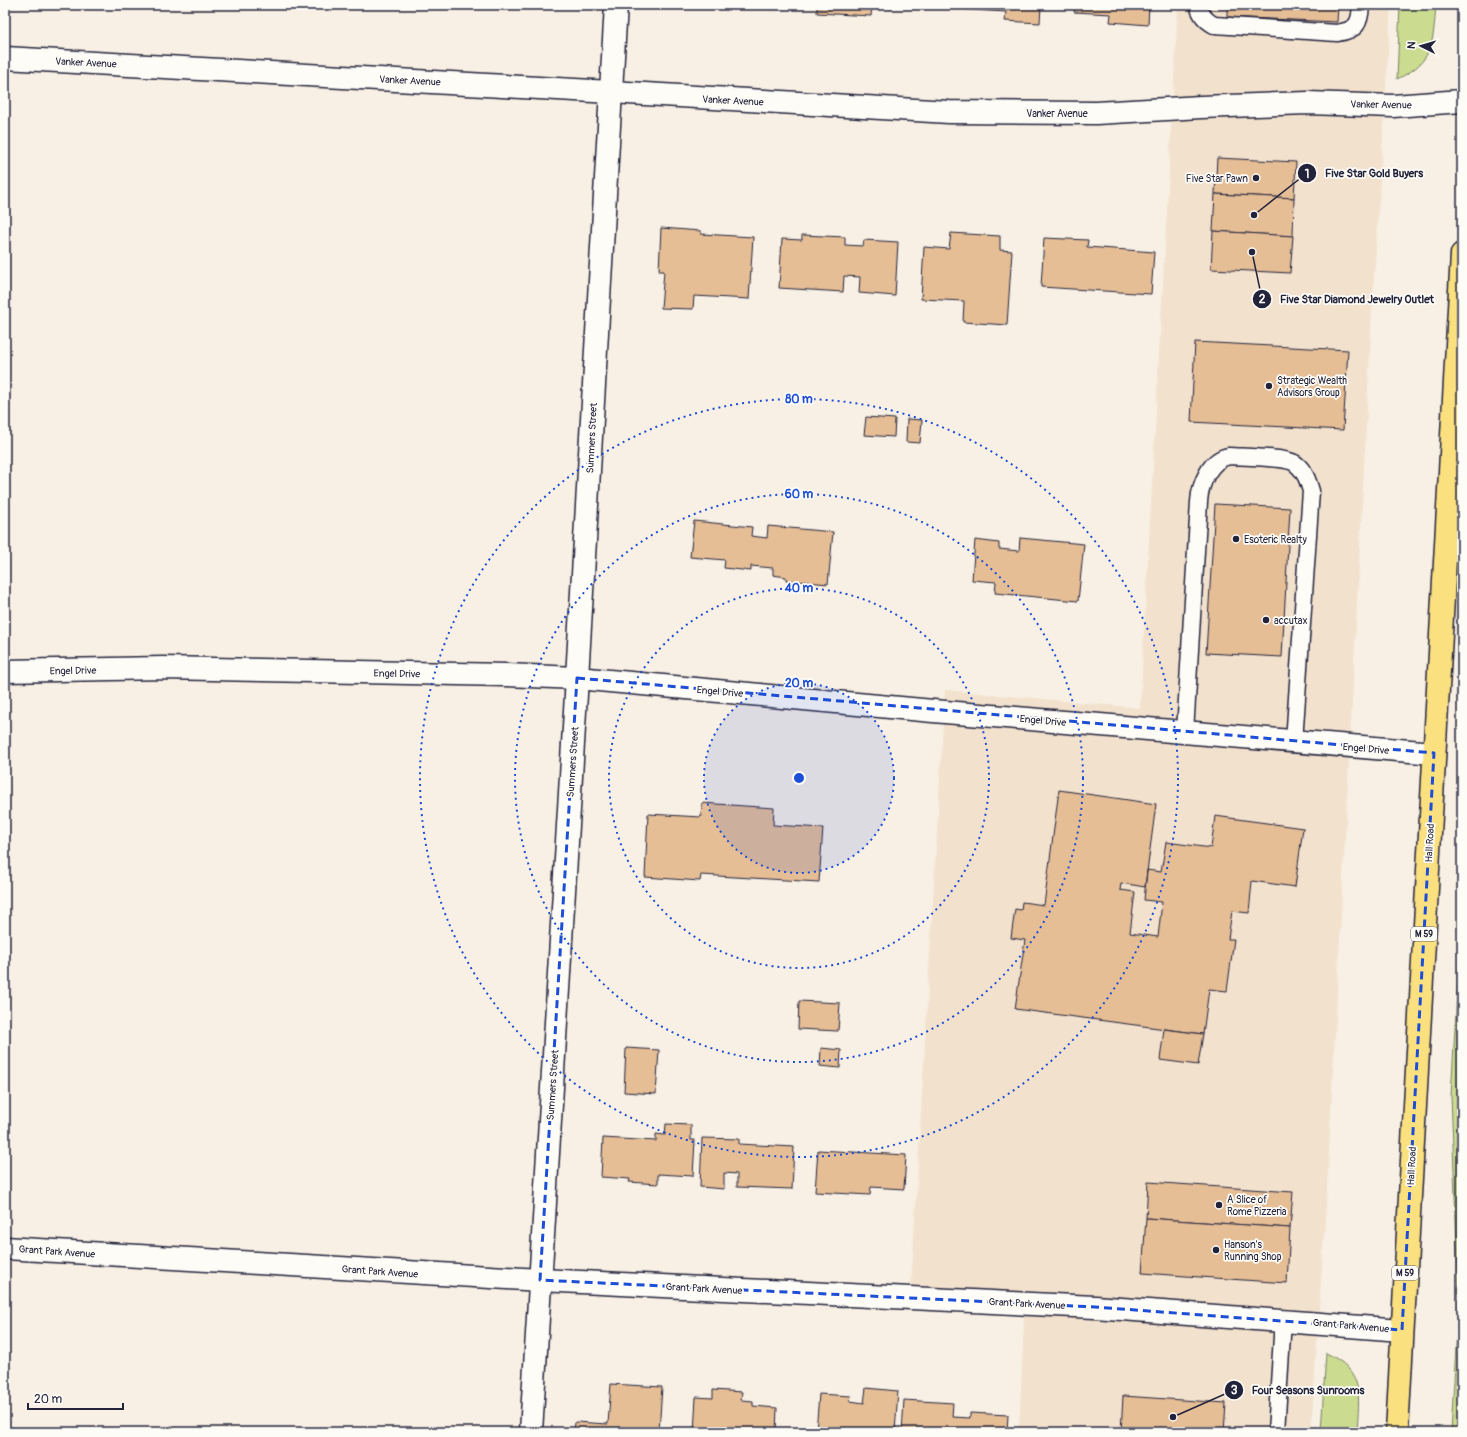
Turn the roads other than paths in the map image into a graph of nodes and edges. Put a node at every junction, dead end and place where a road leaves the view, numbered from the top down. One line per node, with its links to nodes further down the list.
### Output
1 (616, 5): 5 (street, Summers Street)
2 (1198, 5): 3 (lane)
3 (1361, 5)
4 (5, 58): 5 (street, Vanker Avenue)
5 (611, 92): 6 (street, Vanker Avenue); 9 (street, Summers Street)
6 (1462, 101)
7 (1462, 254): 12 (highway, Hall Road / M 59)
8 (5, 671): 9 (street, Engel Drive)
9 (577, 678): 10 (street, Engel Drive); 14 (street, Summers Street)
10 (1185, 732): 11 (street, Engel Drive); 11 (lane)
11 (1294, 742): 12 (street, Engel Drive)
12 (1434, 753): 16 (highway, Hall Road / M 59)
13 (5, 1248): 14 (street, Grant Park Avenue)
14 (540, 1280): 15 (street, Grant Park Avenue); 17 (street, Summers Street)
15 (1283, 1320): 16 (street, Grant Park Avenue); 18 (lane)
16 (1402, 1330): 19 (highway, Hall Road / M 59)
17 (531, 1432)
18 (1276, 1432)
19 (1396, 1432)

